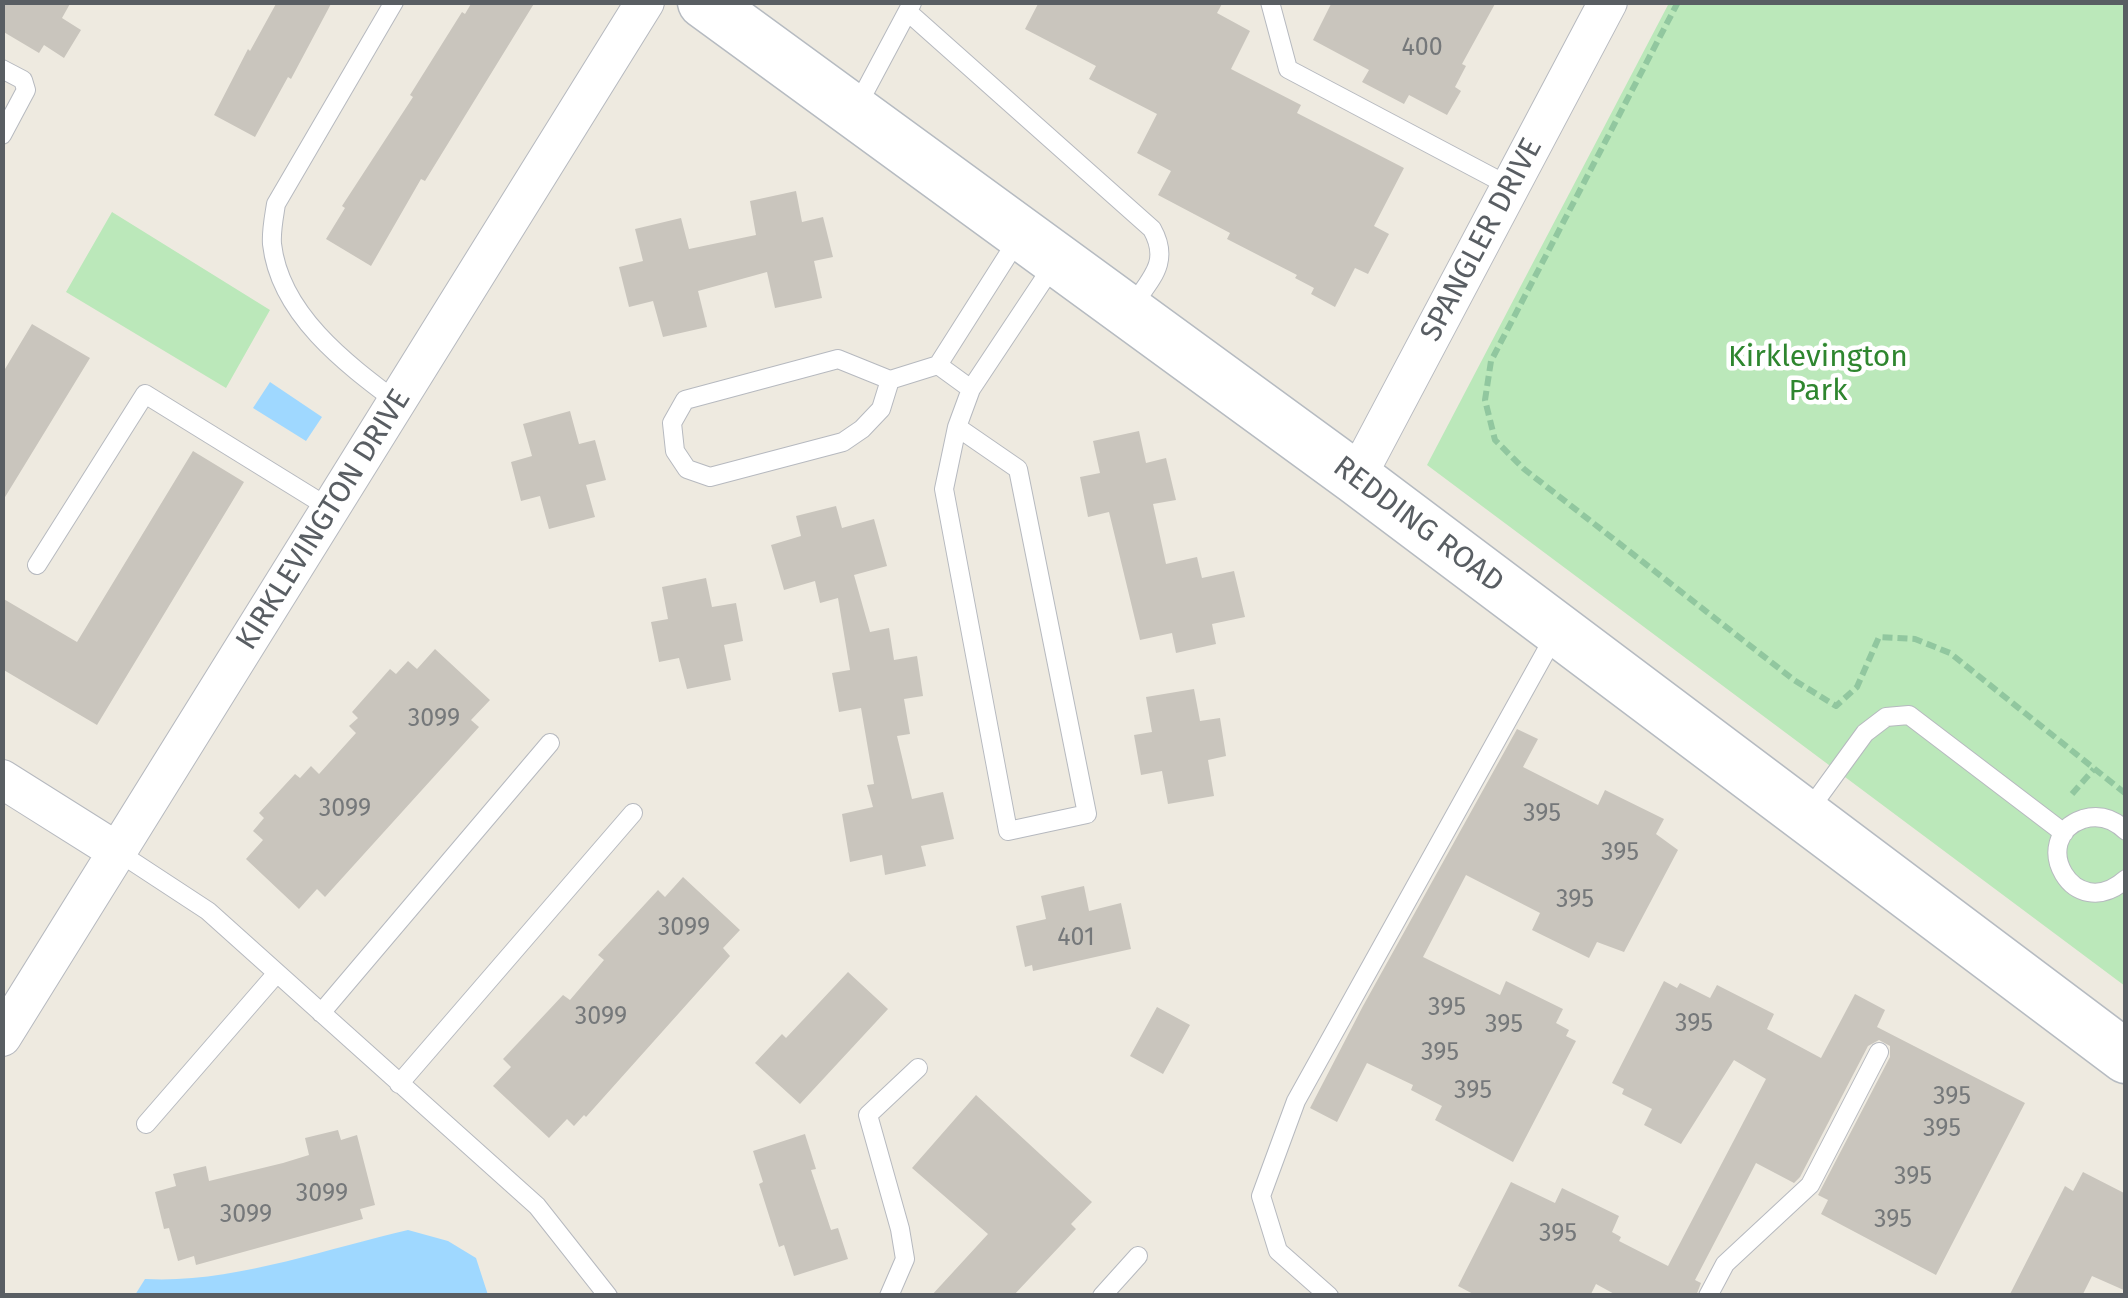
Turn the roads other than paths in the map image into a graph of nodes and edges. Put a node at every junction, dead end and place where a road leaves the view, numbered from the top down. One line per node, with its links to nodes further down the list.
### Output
1 (394, 2): 16 (lane)
2 (646, 2): 16 (street, KIRKLEVINGTON DRIVE)
3 (704, 2): 8 (street, REDDING ROAD)
4 (1270, 2): 10 (lane)
5 (1608, 2): 10 (street, SPANGLER DRIVE)
6 (910, 7): 8 (lane); 12 (lane)
7 (2, 69): 9 (lane)
8 (854, 112): 11 (street, REDDING ROAD)
9 (2, 135)
10 (1511, 187): 18 (street, SPANGLER DRIVE)
11 (1039, 247): 12 (street, REDDING ROAD); 13 (lane); 15 (lane)
12 (1128, 312): 18 (street, REDDING ROAD)
13 (938, 365): 14 (lane); 15 (lane)
14 (890, 380): 14 (lane)
15 (971, 389): 17 (lane)
16 (397, 402): 19 (street, KIRKLEVINGTON DRIVE)
17 (957, 426): 17 (lane)
18 (1356, 478): 21 (street, REDDING ROAD)
19 (331, 509): 20 (lane); 28 (street, KIRKLEVINGTON DRIVE)
20 (37, 564)
21 (1558, 630): 25 (street, REDDING ROAD); 42 (lane)
22 (550, 743): 31 (lane)
23 (2, 779): 28 (street)
24 (633, 813): 36 (lane)
25 (1804, 816): 27 (lane); 34 (street, REDDING ROAD)
26 (2126, 831): 27 (lane)
27 (2064, 832): 29 (lane)
28 (118, 852): 30 (lane); 32 (street, KIRKLEVINGTON DRIVE)
29 (2126, 880)
30 (278, 973): 31 (lane); 37 (lane)
31 (321, 1013): 36 (lane)
32 (2, 1038)
33 (1879, 1052): 43 (lane)
34 (2126, 1057)
35 (918, 1068): 40 (lane)
36 (399, 1084): 39 (lane)
37 (146, 1124)
38 (1138, 1256): 41 (lane)
39 (608, 1296)
40 (889, 1296)
41 (1102, 1296)
42 (1329, 1296)
43 (1708, 1296)

